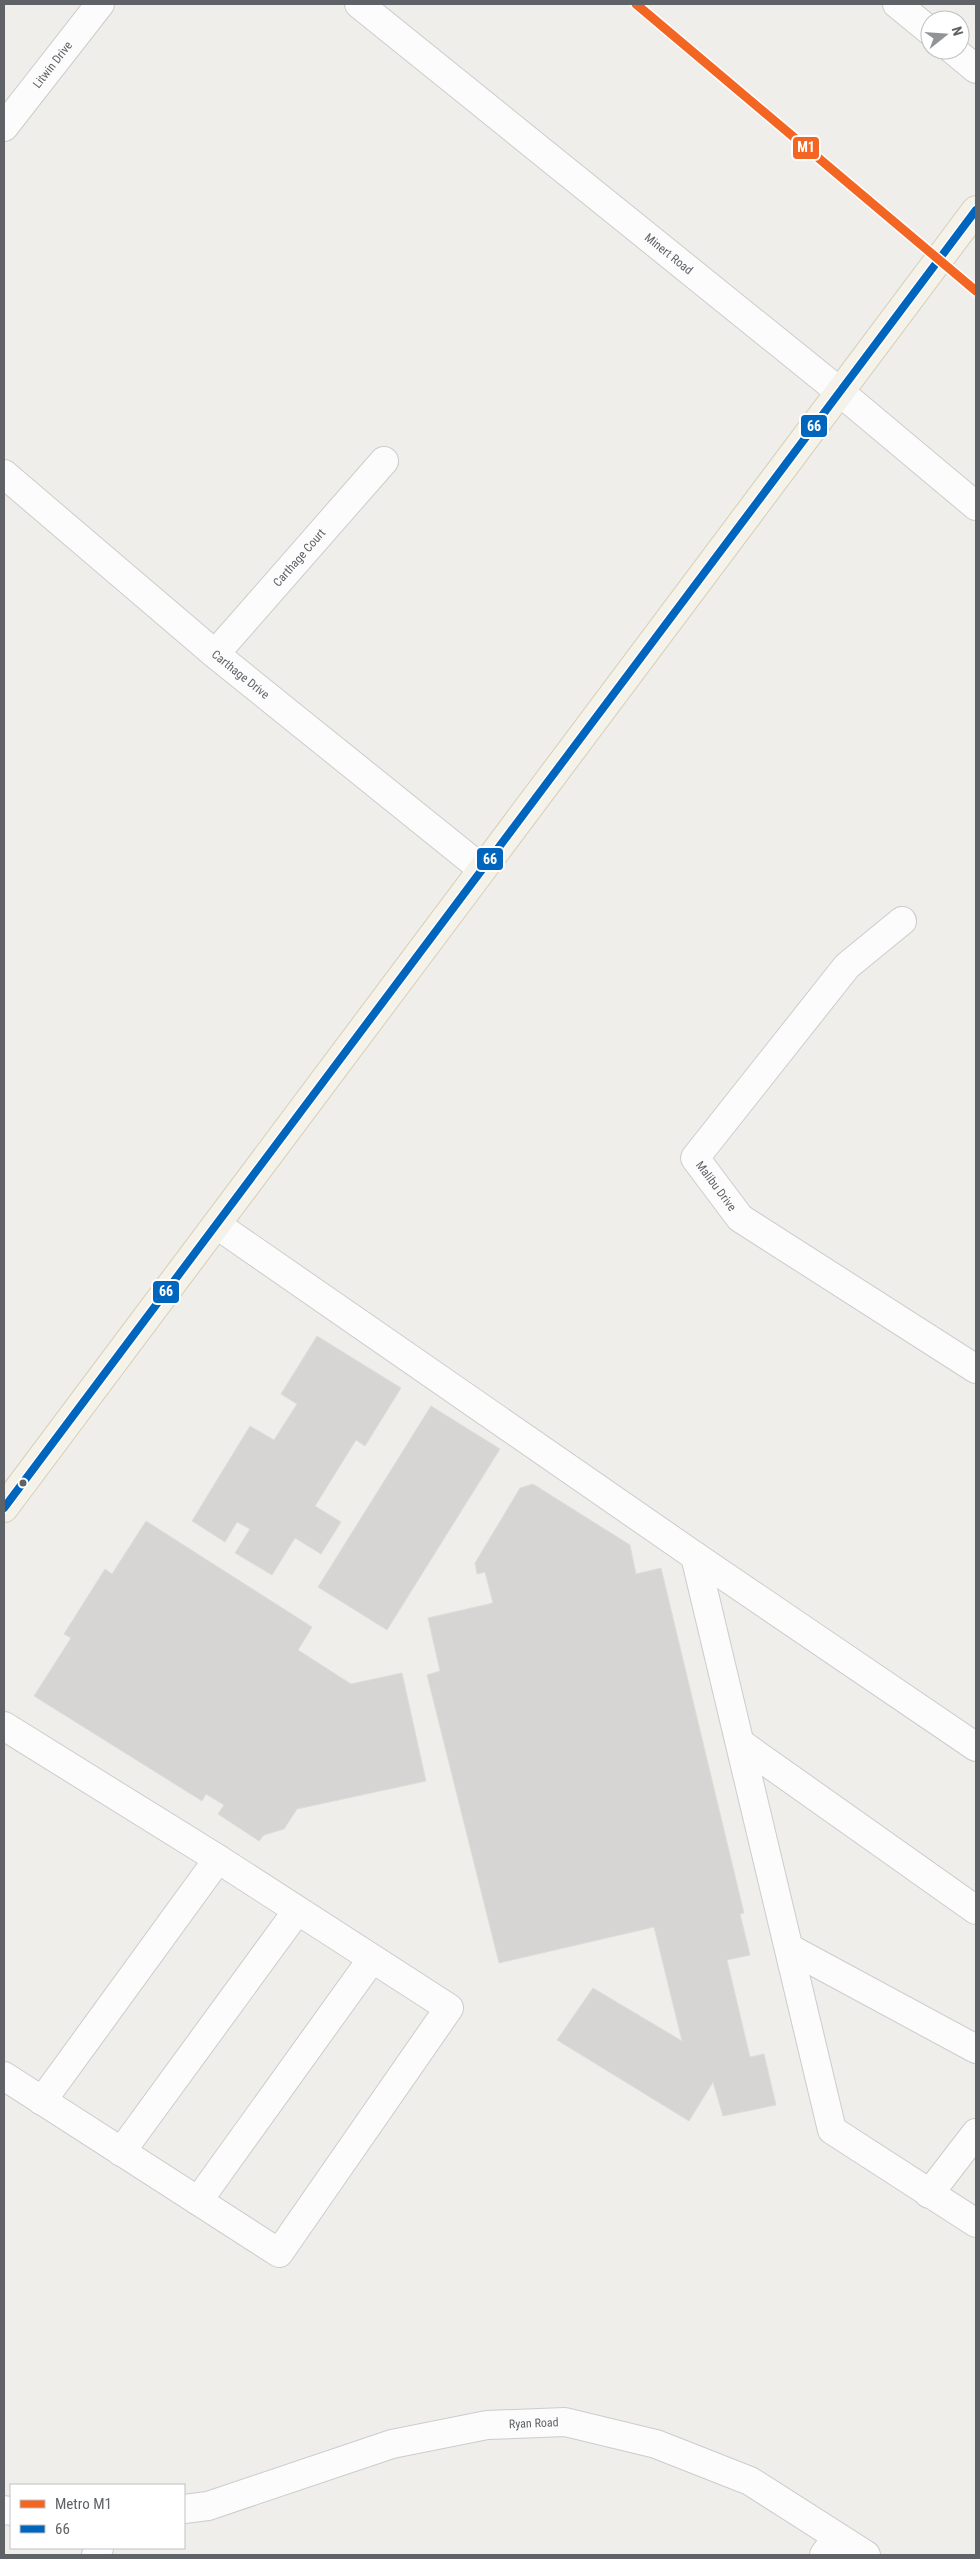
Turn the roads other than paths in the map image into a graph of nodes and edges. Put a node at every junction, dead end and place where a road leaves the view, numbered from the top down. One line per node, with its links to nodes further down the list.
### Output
1 (100, 4): 7 (street, Litwin Drive)
2 (359, 4): 9 (street, Minert Road)
3 (897, 4): 4 (street)
4 (920, 23)
5 (965, 60): 6 (street)
6 (976, 69)
7 (4, 127)
8 (976, 210): 9 (main road)
9 (840, 392): 12 (street, Minert Road); 14 (main road)
10 (384, 462): 13 (street, Carthage Court)
11 (4, 474): 13 (street, Carthage Drive)
12 (976, 506)
13 (215, 654): 14 (street, Carthage Drive)
14 (482, 869): 16 (main road)
15 (902, 921): 17 (street, Malibu Drive)
16 (217, 1225): 18 (main road); 19 (street)
17 (976, 1368)
18 (4, 1508)
19 (695, 1556): 21 (street); 22 (street)
20 (4, 1726): 23 (street)
21 (740, 1743): 24 (street); 26 (street)
22 (976, 1747)
23 (218, 1859): 25 (street); 30 (street)
24 (976, 1910)
25 (297, 1911): 27 (street); 32 (street)
26 (789, 1948): 28 (street); 33 (street)
27 (372, 1959): 34 (street); 34 (street)
28 (976, 2050)
29 (4, 2076): 30 (street)
30 (42, 2101): 32 (street)
31 (976, 2133): 33 (street)
32 (121, 2152): 34 (street)
33 (929, 2194): 35 (street)
34 (198, 2201)
35 (976, 2223)
36 (185, 2509): 37 (street, Ryan Road)
37 (830, 2546): 38 (street, Ryan Road)
38 (866, 2555)

